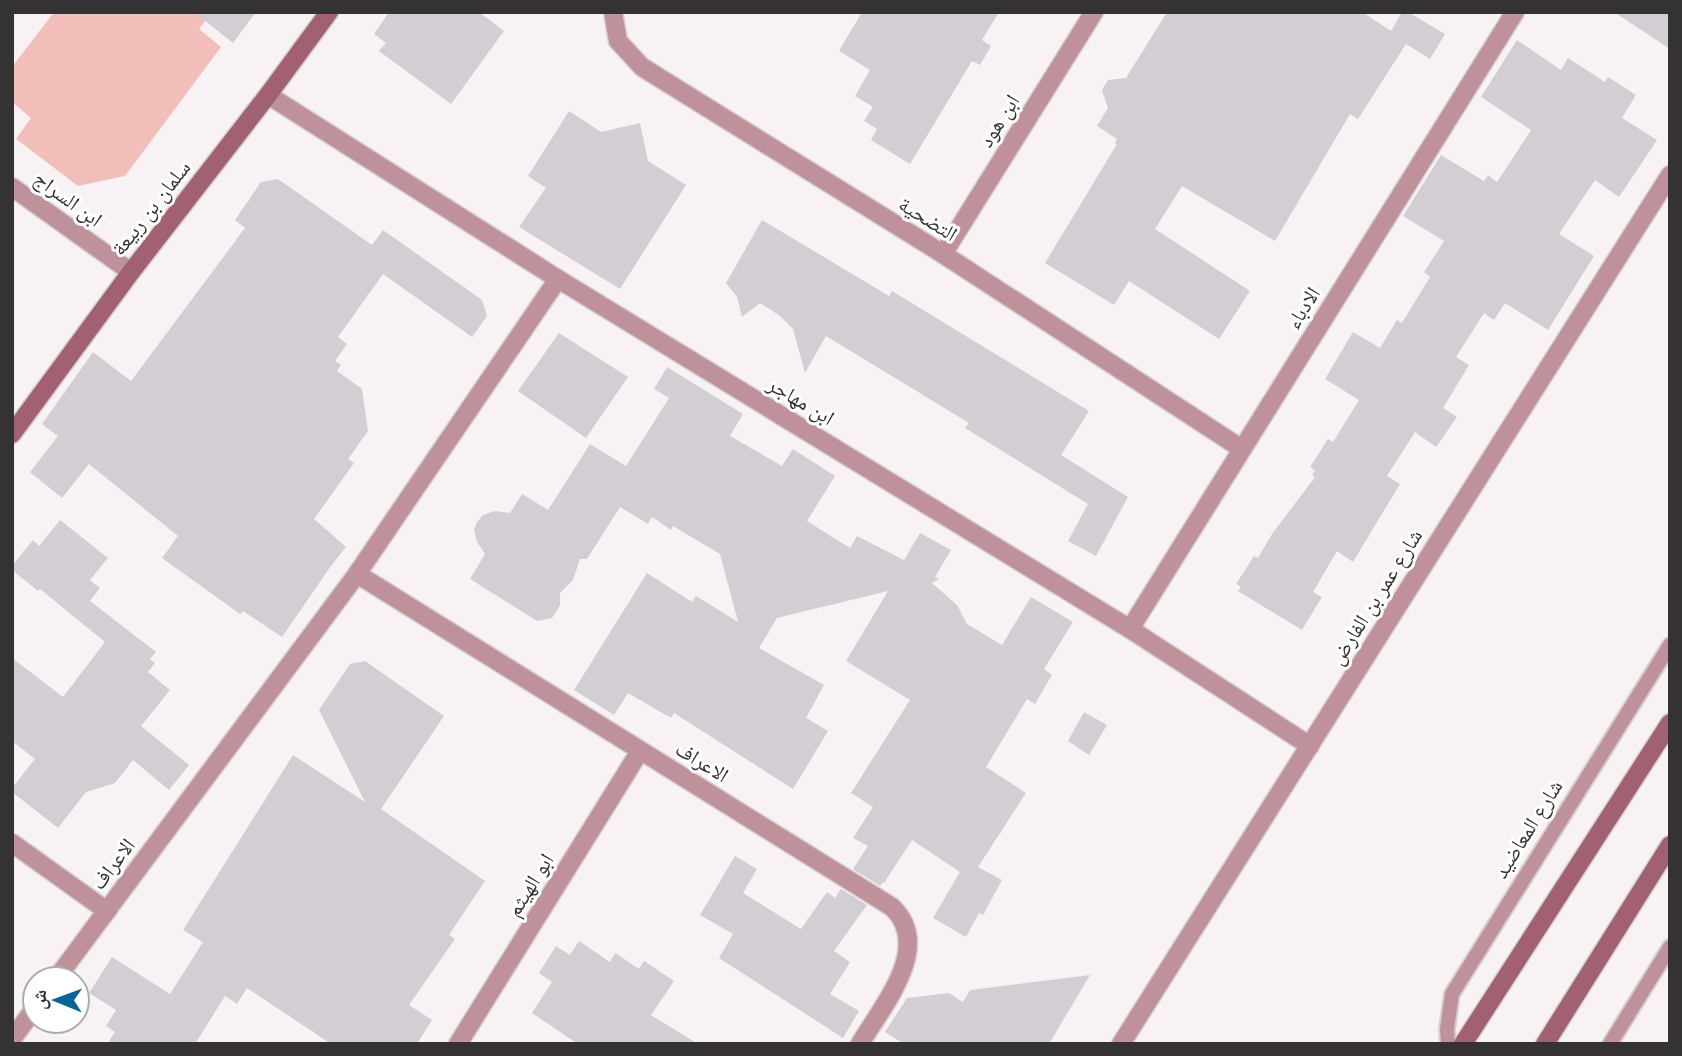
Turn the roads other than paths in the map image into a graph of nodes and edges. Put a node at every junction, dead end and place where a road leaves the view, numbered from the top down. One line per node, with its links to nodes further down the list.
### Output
1 (329, 12): 5 (street, سلمان بن ربيعة)
2 (613, 12): 8 (street, التضحية)
3 (1094, 12): 8 (street, ابن هود)
4 (1515, 12): 12 (street, الادباء)
5 (268, 95): 9 (street, سلمان بن ربيعة); 10 (street, ابن مهاجر)
6 (1670, 175): 17 (street, شارع عمر بن الفارض)
7 (12, 187): 9 (street, ابن السراج)
8 (943, 254): 12 (street, التضحية)
9 (131, 272): 11 (street, سلمان بن ربيعة)
10 (558, 279): 13 (street, الاعراف); 14 (street, ابن مهاجر)
11 (12, 434)
12 (1242, 449): 14 (street, الادباء)
13 (357, 574): 18 (street, الاعراف); 21 (street, الاعراف)
14 (1130, 629): 17 (street, ابن مهاجر)
15 (1670, 645): 28 (lane, شارع المعاضيد)
16 (1670, 723): 29 (street)
17 (1310, 746): 27 (street, شارع عمر بن الفارض)
18 (640, 751): 25 (street, ابو الهيثم); 26 (street, الاعراف)
19 (12, 844): 21 (street, الاعراف)
20 (1670, 845): 30 (street)
21 (107, 911): 23 (street, الاعراف)
22 (1670, 947): 24 (lane)
23 (66, 965)
24 (1664, 971): 31 (lane)
25 (458, 1044)
26 (860, 1044)
27 (1121, 1044)
28 (1448, 1044)
29 (1463, 1044)
30 (1545, 1044)
31 (1610, 1044)

